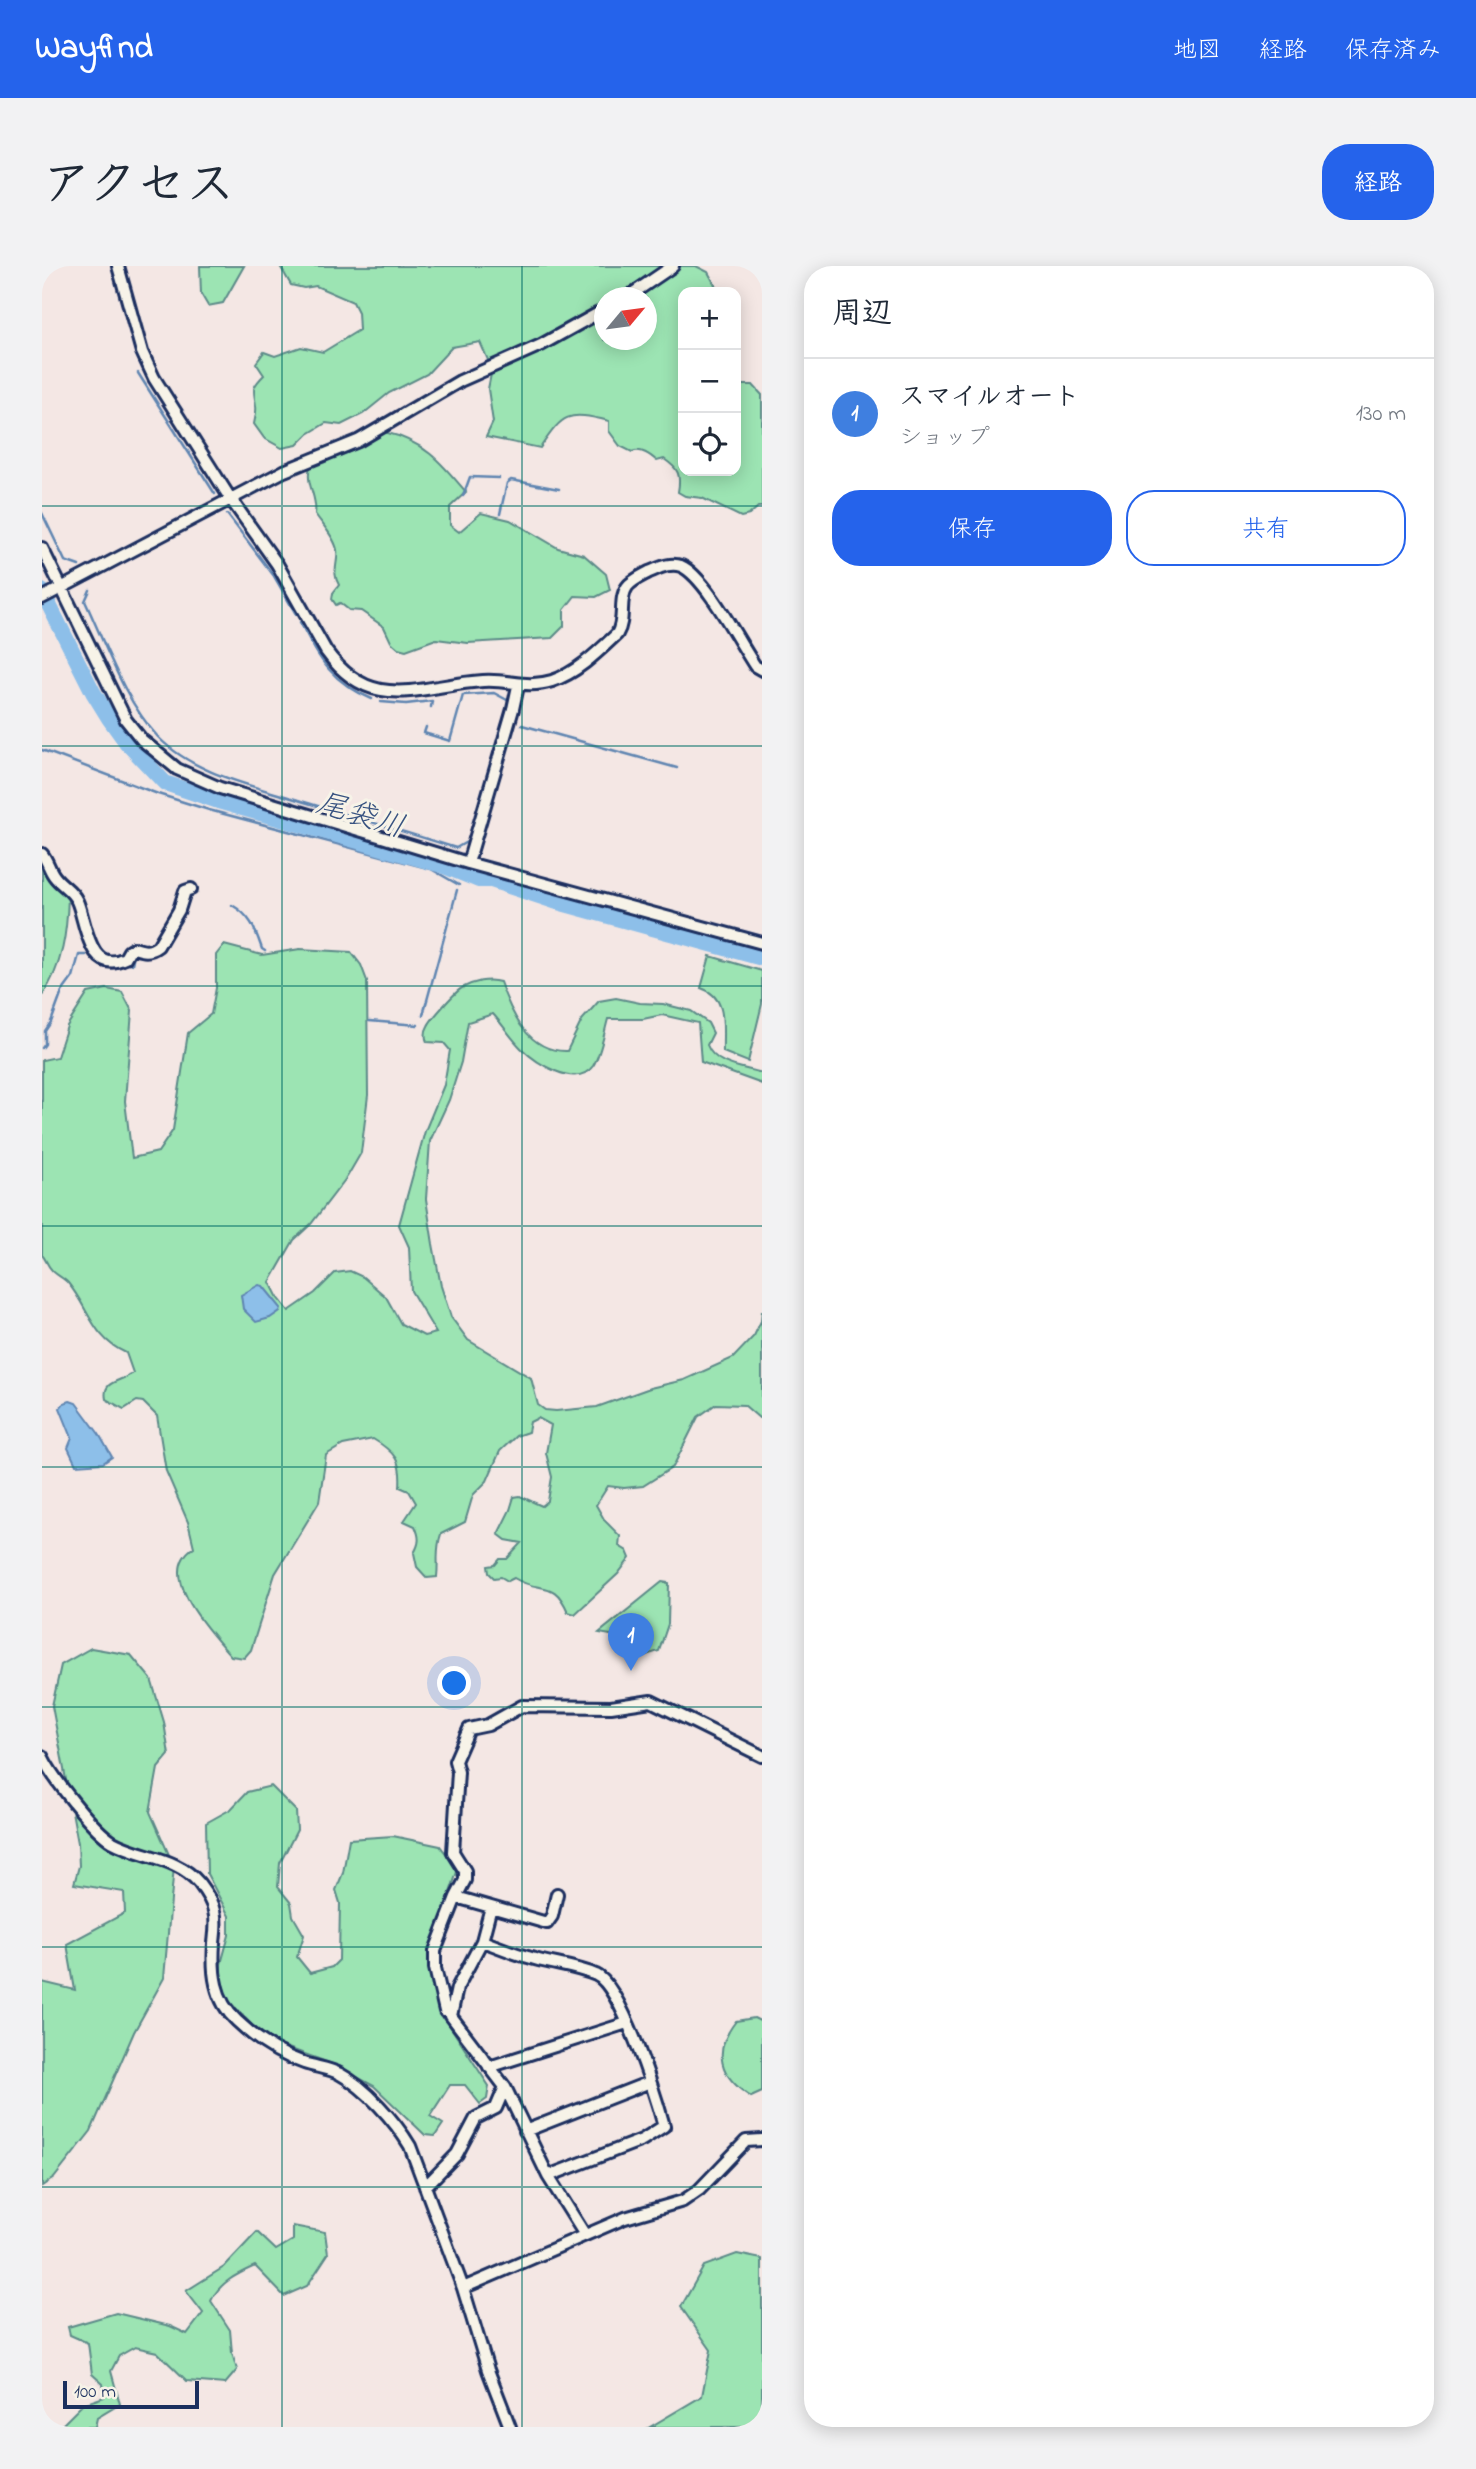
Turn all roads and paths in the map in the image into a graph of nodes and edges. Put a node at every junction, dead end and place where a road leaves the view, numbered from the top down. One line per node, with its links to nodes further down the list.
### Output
1 (118, 266): 5 (street)
2 (673, 266): 3 (street)
3 (642, 287)
4 (594, 316): 5 (street)
5 (230, 498): 7 (street); 9 (street)
6 (42, 548): 7 (street)
7 (52, 593): 11 (street)
8 (762, 670): 9 (street)
9 (518, 685): 11 (street)
10 (42, 854): 12 (street)
11 (468, 863): 13 (street)
12 (191, 889)
13 (762, 943)
14 (42, 1756): 28 (street)
15 (762, 1756): 17 (street)
16 (557, 1895): 18 (street)
17 (456, 1896): 18 (street); 20 (street)
18 (491, 1907): 19 (street)
19 (482, 1941): 20 (street); 21 (street)
20 (452, 2011): 22 (street)
21 (627, 2023): 22 (street); 23 (street)
22 (489, 2067): 24 (street)
23 (650, 2082): 25 (street); 27 (street)
24 (505, 2087): 25 (street); 28 (street)
25 (526, 2131): 27 (street)
26 (762, 2140): 29 (street)
27 (548, 2176): 29 (street)
28 (425, 2187): 30 (street)
29 (585, 2235): 30 (street)
30 (463, 2288): 31 (street)
31 (510, 2427)

